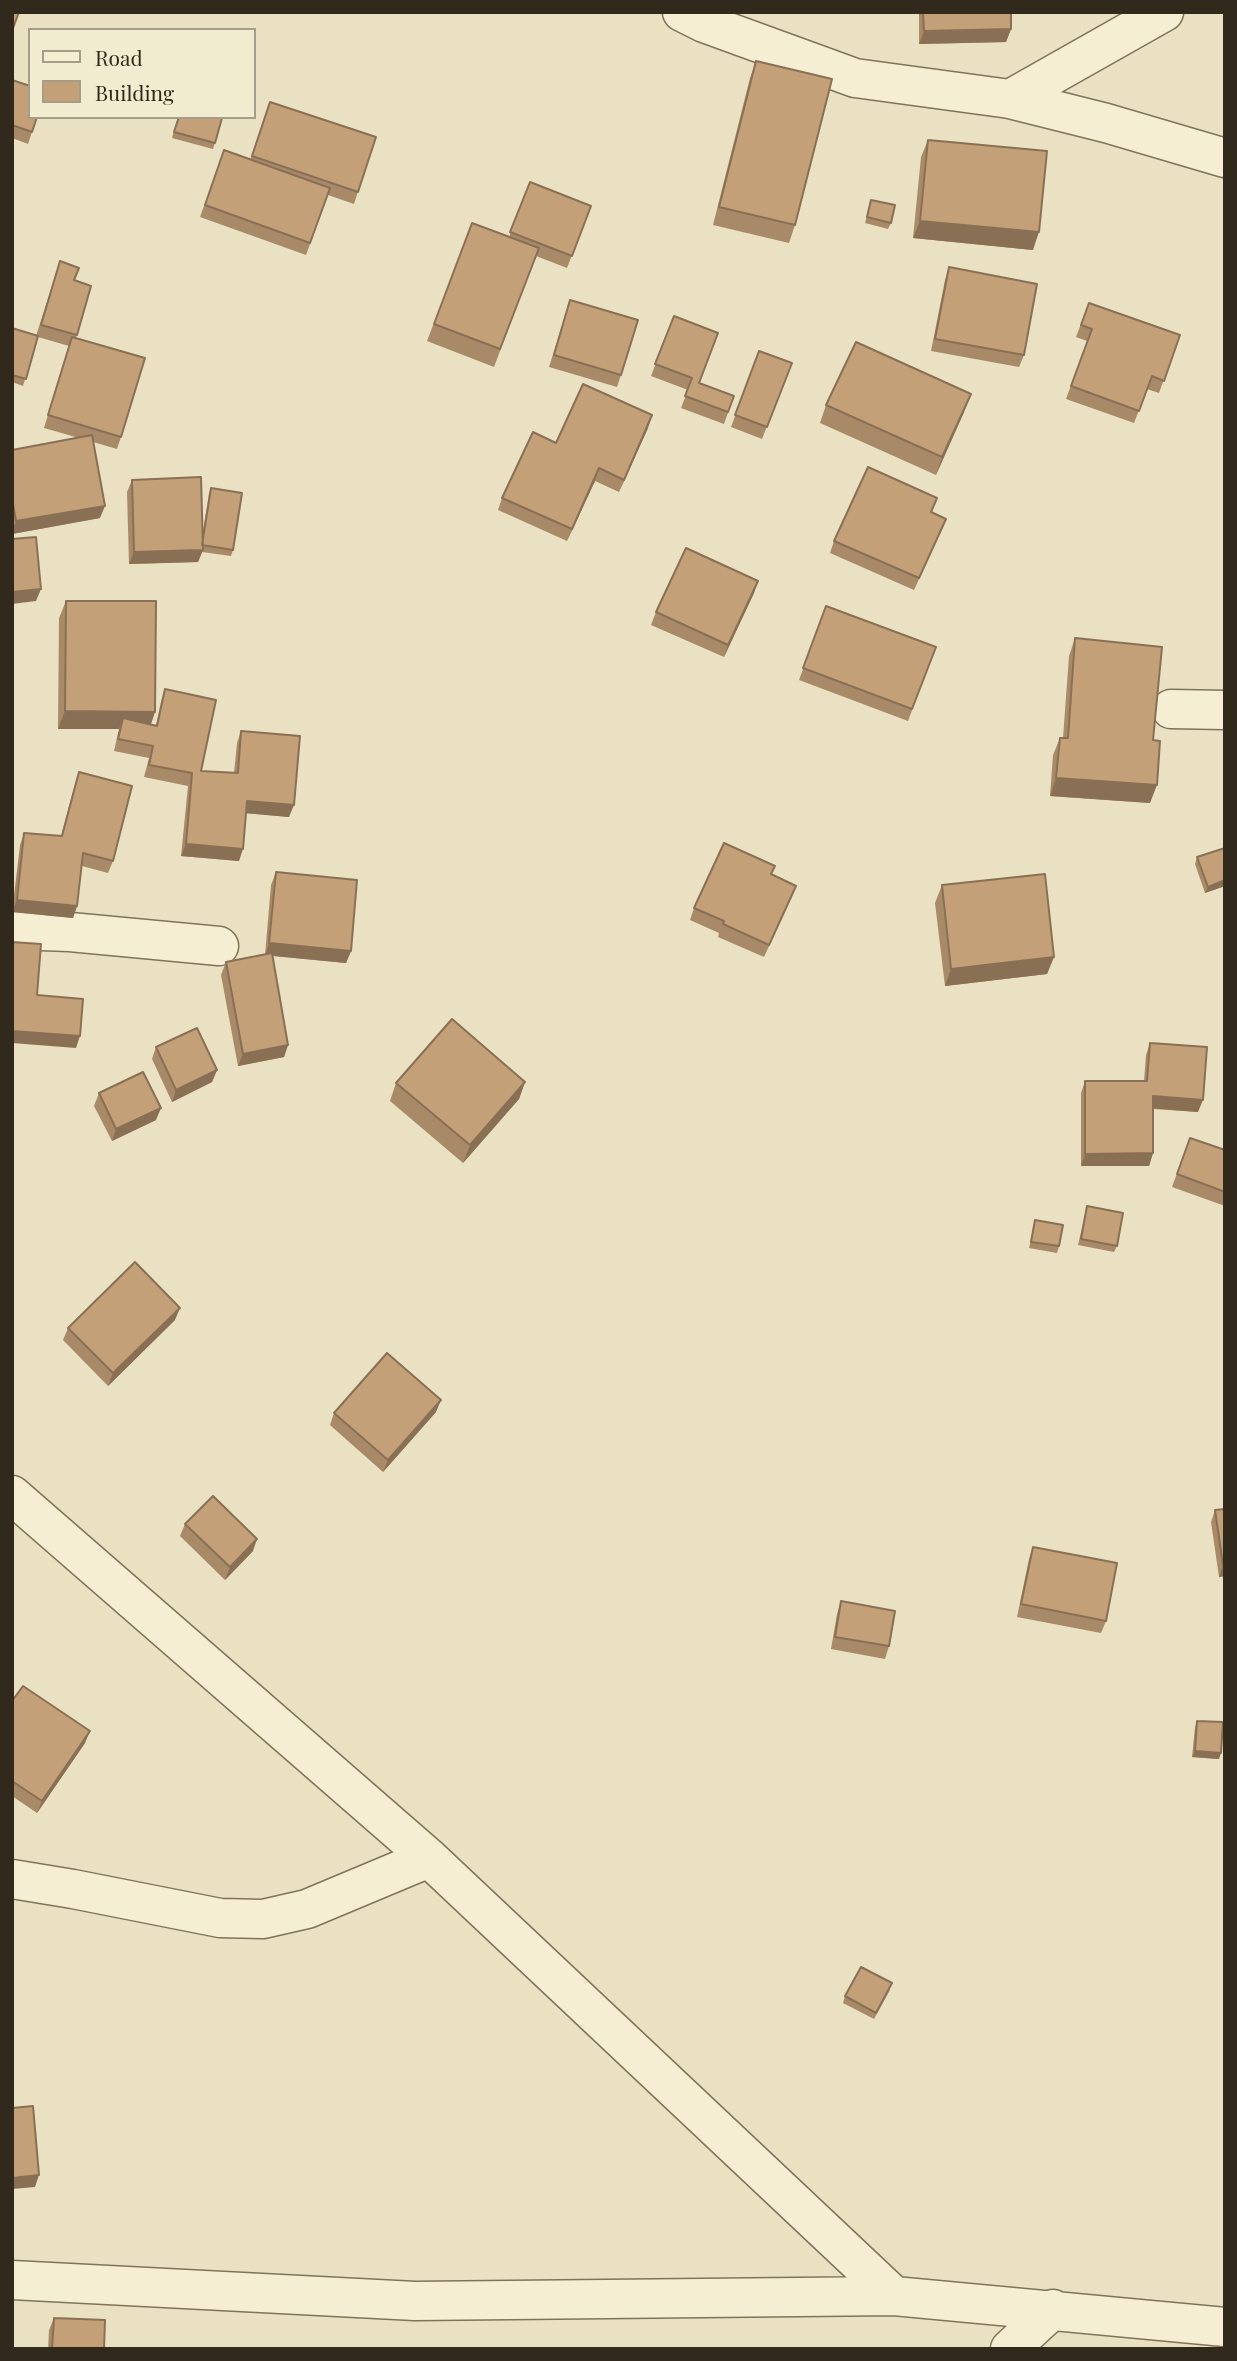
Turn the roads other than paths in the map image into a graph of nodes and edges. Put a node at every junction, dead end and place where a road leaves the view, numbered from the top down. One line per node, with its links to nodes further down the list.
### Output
1 (682, 12): 3 (street)
2 (1164, 12): 3 (street)
3 (1010, 99): 4 (street)
4 (1225, 158)
5 (1171, 709): 6 (street)
6 (1225, 710)
7 (12, 930): 8 (street)
8 (219, 946)
9 (12, 1496): 10 (street)
10 (429, 1858): 11 (street); 13 (street)
11 (12, 1879)
12 (12, 2280): 13 (street)
13 (894, 2296): 14 (street)
14 (1053, 2309): 15 (street); 16 (street)
15 (1225, 2327)
16 (1010, 2349)

